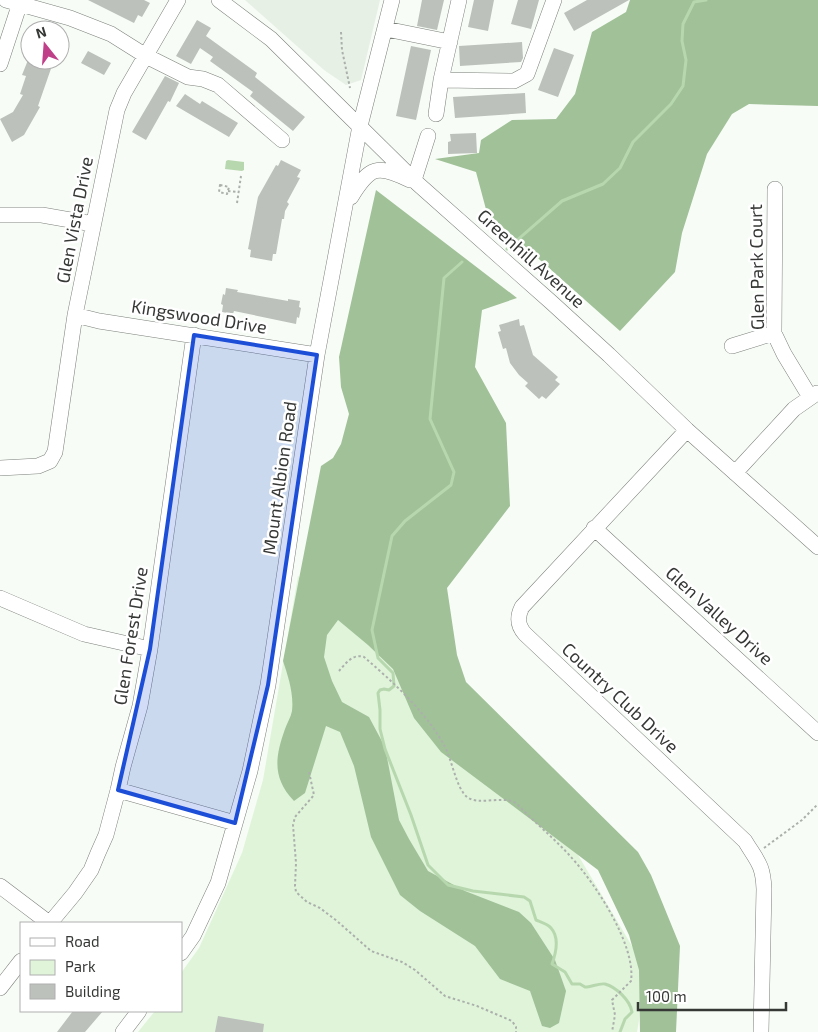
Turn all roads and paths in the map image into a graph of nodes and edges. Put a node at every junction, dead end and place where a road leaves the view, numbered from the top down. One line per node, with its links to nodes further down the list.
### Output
1 (178, 0): 10 (street, Glen Vista Drive)
2 (392, 0): 7 (street, Mount Albion Road)
3 (459, 0): 9 (street)
4 (224, 1): 15 (street, Greenhill Avenue)
5 (556, 1): 12 (street)
6 (13, 2): 10 (street); 11 (street)
7 (386, 29): 9 (street); 15 (street, Mount Albion Road)
8 (341, 32): 13 (path)
9 (450, 42): 12 (street)
10 (146, 56): 17 (street); 26 (street, Glen Vista Drive)
11 (0, 64)
12 (441, 80): 14 (street)
13 (350, 88)
14 (436, 114)
15 (360, 126): 19 (street, Greenhill Avenue); 24 (street, Mount Albion Road)
16 (428, 136): 19 (street)
17 (282, 140)
18 (241, 176): 22 (path)
19 (416, 182): 24 (street); 33 (street, Greenhill Avenue)
20 (775, 189): 28 (street, Glen Park Court)
21 (228, 190): 21 (path); 22 (path)
22 (238, 192): 23 (path)
23 (237, 203)
24 (346, 205): 31 (street, Mount Albion Road)
25 (0, 215): 26 (street)
26 (93, 224): 27 (street, Glen Vista Drive)
27 (75, 315): 29 (street, Kingswood Drive); 34 (street, Glen Vista Drive)
28 (774, 333): 30 (street); 32 (street, Glen Park Court)
29 (194, 335): 31 (street, Kingswood Drive); 39 (street, Glen Forest Drive)
30 (732, 346)
31 (317, 355): 45 (street, Mount Albion Road)
32 (814, 394): 35 (street)
33 (687, 430): 35 (street, Greenhill Avenue); 36 (street, Country Club Drive)
34 (0, 468)
35 (734, 473): 37 (street, Greenhill Avenue)
36 (594, 528): 41 (street, Glen Valley Drive); 46 (street, Country Club Drive)
37 (818, 547)
38 (0, 598): 39 (street)
39 (150, 649): 43 (street, Glen Forest Drive)
40 (339, 671): 56 (path)
41 (818, 733)
42 (309, 772): 55 (path)
43 (118, 790): 45 (street); 49 (street, Glen Forest Drive)
44 (818, 804): 46 (path)
45 (235, 823): 50 (street, Mount Albion Road)
46 (755, 854): 57 (street, Country Club Drive)
47 (0, 886): 48 (street)
48 (49, 922)
49 (51, 922)
50 (182, 952)
51 (20, 962): 52 (street)
52 (0, 988)
53 (138, 1012): 54 (street)
54 (123, 1032)
55 (516, 1032)
56 (612, 1032)
57 (762, 1032)

